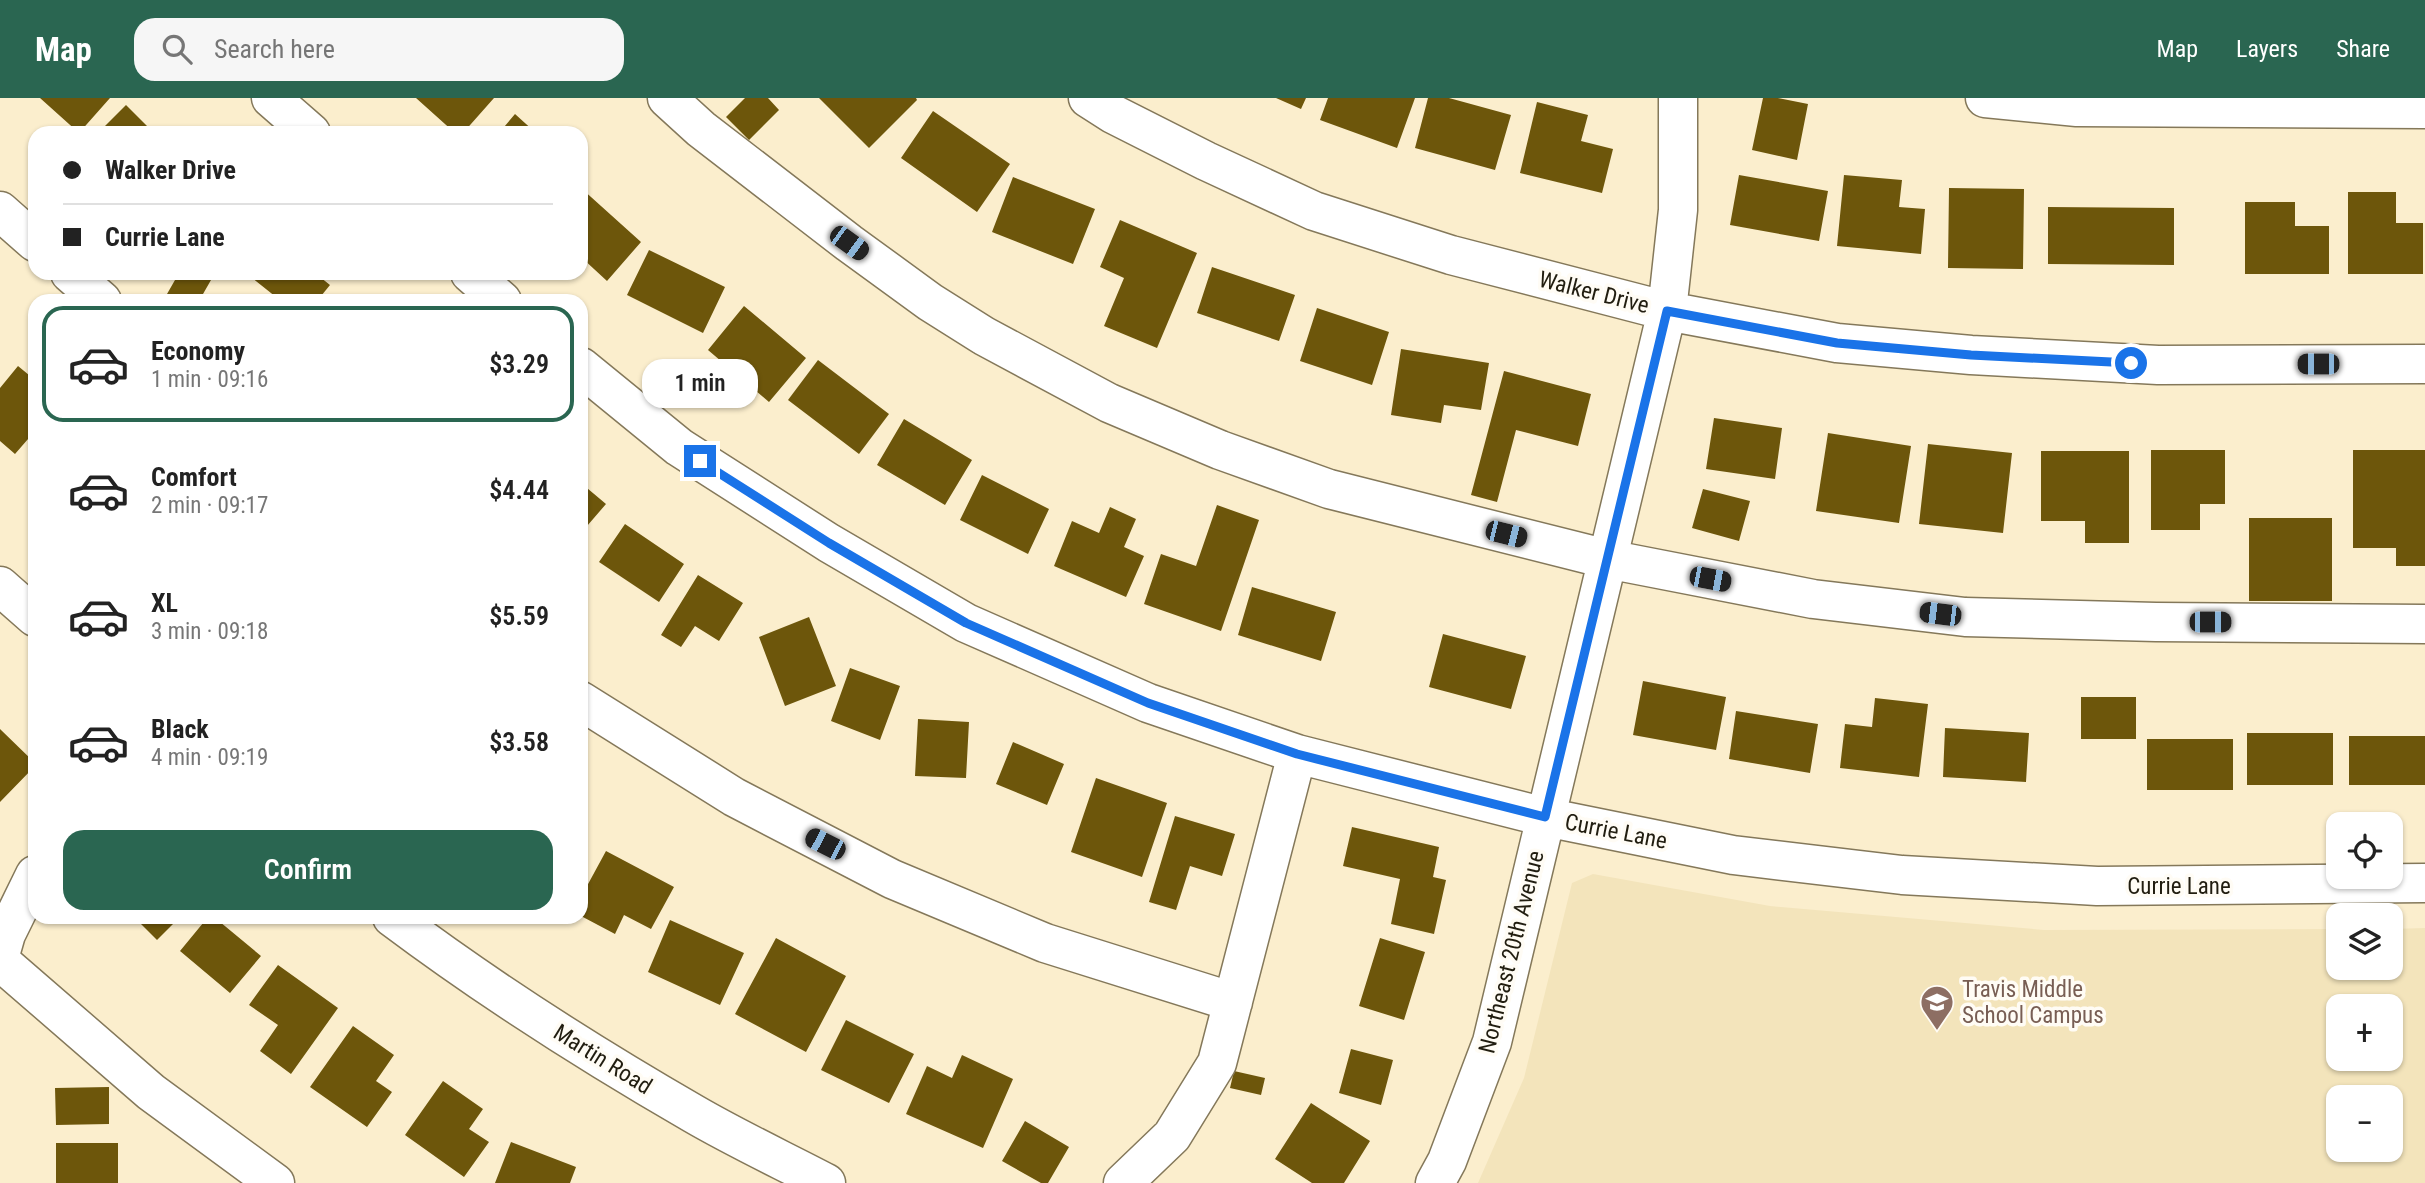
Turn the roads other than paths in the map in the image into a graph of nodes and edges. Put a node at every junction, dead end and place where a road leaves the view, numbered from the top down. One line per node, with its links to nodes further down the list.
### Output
1 (271, 98): 7 (street)
2 (667, 98): 17 (street)
3 (1088, 98): 14 (street, Walker Drive)
4 (1678, 98): 14 (street, Northeast 20th Avenue)
5 (1985, 98): 6 (street)
6 (2425, 109)
7 (303, 126)
8 (0, 211): 9 (street)
9 (28, 236)
10 (78, 280): 12 (street)
11 (478, 280): 13 (street)
12 (94, 294)
13 (494, 294)
14 (1667, 311): 15 (street, Walker Drive); 17 (street, Northeast 20th Avenue)
15 (2425, 364)
16 (588, 373): 22 (street, Currie Lane)
17 (1607, 558): 20 (street); 23 (street, Northeast 20th Avenue)
18 (0, 586): 19 (street)
19 (28, 611)
20 (2425, 624)
21 (588, 705): 29 (street)
22 (1297, 754): 23 (street, Currie Lane); 29 (street)
23 (1545, 817): 24 (street, Currie Lane); 33 (street, Northeast 20th Avenue)
24 (2425, 883)
25 (28, 888): 27 (street)
26 (402, 924): 31 (street, Martin Road)
27 (0, 955)
28 (0, 961): 30 (street)
29 (1233, 1002): 32 (street)
30 (275, 1183)
31 (826, 1183)
32 (1123, 1183)
33 (1435, 1183)

